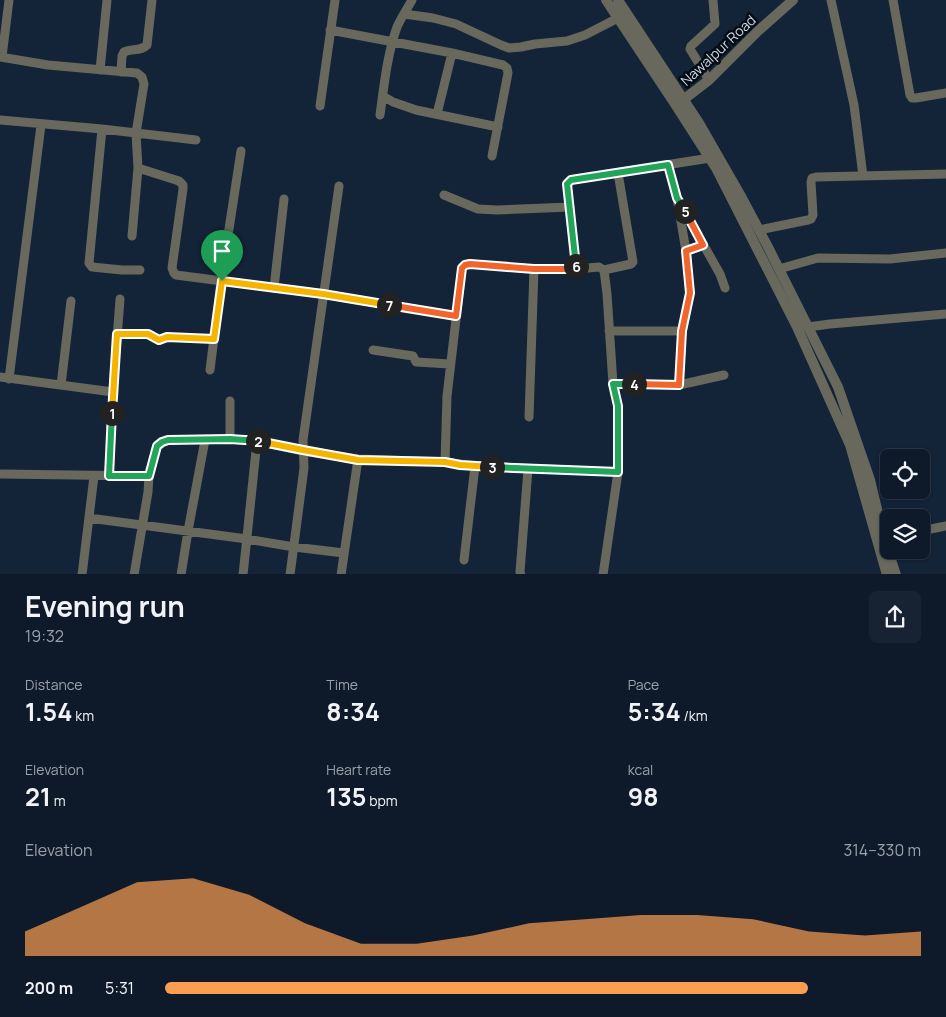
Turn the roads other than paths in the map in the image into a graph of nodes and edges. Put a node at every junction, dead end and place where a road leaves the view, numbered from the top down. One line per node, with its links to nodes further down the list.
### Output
1 (9, 0): 17 (street)
2 (107, 0): 18 (street)
3 (152, 0): 19 (street)
4 (334, 0): 14 (street)
5 (412, 0): 12 (street)
6 (606, 0): 13 (street)
7 (618, 0): 23 (street)
8 (713, 0): 20 (street)
9 (793, 0): 20 (street, Nawalpur Road)
10 (831, 0): 40 (street)
11 (893, 0): 21 (street)
12 (404, 14): 13 (street); 15 (street)
13 (618, 18): 35 (street)
14 (330, 30): 15 (street); 24 (street)
15 (394, 41): 16 (street); 22 (street)
16 (452, 53): 25 (street); 29 (street)
17 (1, 57): 18 (street)
18 (100, 70): 19 (street)
19 (121, 72): 31 (street)
20 (709, 80): 23 (street, Nawalpur Road)
21 (946, 93)
22 (383, 96): 25 (street); 26 (street)
23 (683, 100): 46 (street)
24 (320, 106)
25 (437, 114): 29 (street)
26 (380, 115)
27 (0, 120): 28 (street)
28 (41, 125): 30 (street); 71 (street)
29 (498, 127): 34 (street)
30 (102, 129): 31 (street); 53 (street)
31 (136, 132): 32 (street); 37 (street)
32 (196, 140)
33 (241, 151): 56 (street)
34 (492, 156)
35 (710, 158): 36 (street); 96 (street)
36 (668, 165): 38 (street); 43 (street)
37 (138, 168): 47 (street); 56 (street)
38 (618, 173): 45 (street); 54 (street)
39 (946, 174): 40 (street)
40 (863, 176): 46 (street)
41 (339, 186): 59 (street)
42 (444, 195): 45 (street)
43 (677, 198): 48 (street); 49 (street)
44 (284, 199): 57 (street)
45 (570, 207): 52 (street)
46 (759, 230): 55 (street)
47 (132, 236)
48 (703, 245): 49 (street); 58 (street)
49 (686, 251): 66 (street)
50 (946, 253): 55 (street)
51 (534, 269): 52 (street); 63 (street); 77 (street)
52 (576, 269): 54 (street)
53 (140, 270)
54 (604, 270): 65 (street)
55 (779, 270): 64 (street)
56 (222, 281): 57 (street); 69 (street)
57 (274, 288): 59 (street)
58 (725, 288)
59 (323, 294): 63 (street); 81 (street)
60 (120, 299): 75 (street)
61 (71, 300): 73 (street)
62 (946, 314): 64 (street)
63 (456, 316): 68 (street)
64 (808, 327): 93 (street)
65 (609, 331): 66 (street); 72 (street)
66 (682, 331): 74 (street)
67 (373, 350): 68 (street)
68 (450, 364): 83 (street)
69 (210, 370)
70 (724, 376): 74 (street)
71 (5, 378): 73 (street)
72 (613, 384): 74 (street); 86 (street)
73 (61, 385): 75 (street)
74 (679, 385)
75 (113, 392): 89 (street)
76 (230, 401): 78 (street)
77 (529, 417)
78 (230, 439): 79 (street); 80 (street)
79 (205, 440): 90 (street); 97 (street)
80 (257, 441): 81 (street); 98 (street)
81 (303, 450): 82 (street); 99 (street)
82 (358, 460): 83 (street); 100 (street)
83 (445, 462): 84 (street)
84 (475, 466): 85 (street); 103 (street)
85 (528, 469): 86 (street); 110 (street)
86 (618, 472): 111 (street)
87 (0, 474): 88 (street)
88 (94, 476): 89 (street); 91 (street)
89 (109, 476): 90 (street)
90 (149, 476): 92 (street)
91 (89, 518): 92 (street); 104 (street)
92 (142, 525): 97 (street); 105 (street)
93 (880, 525)
94 (946, 526): 95 (street)
95 (930, 529)
96 (880, 530)
97 (188, 531): 98 (street); 106 (street)
98 (248, 539): 99 (street); 107 (street)
99 (294, 547): 100 (street); 108 (street)
100 (344, 553): 109 (street)
101 (885, 559): 112 (street)
102 (891, 559): 113 (street)
103 (464, 560)
104 (82, 574)
105 (134, 574)
106 (181, 574)
107 (243, 574)
108 (290, 574)
109 (341, 574)
110 (521, 574)
111 (603, 574)
112 (887, 574)
113 (896, 574)

